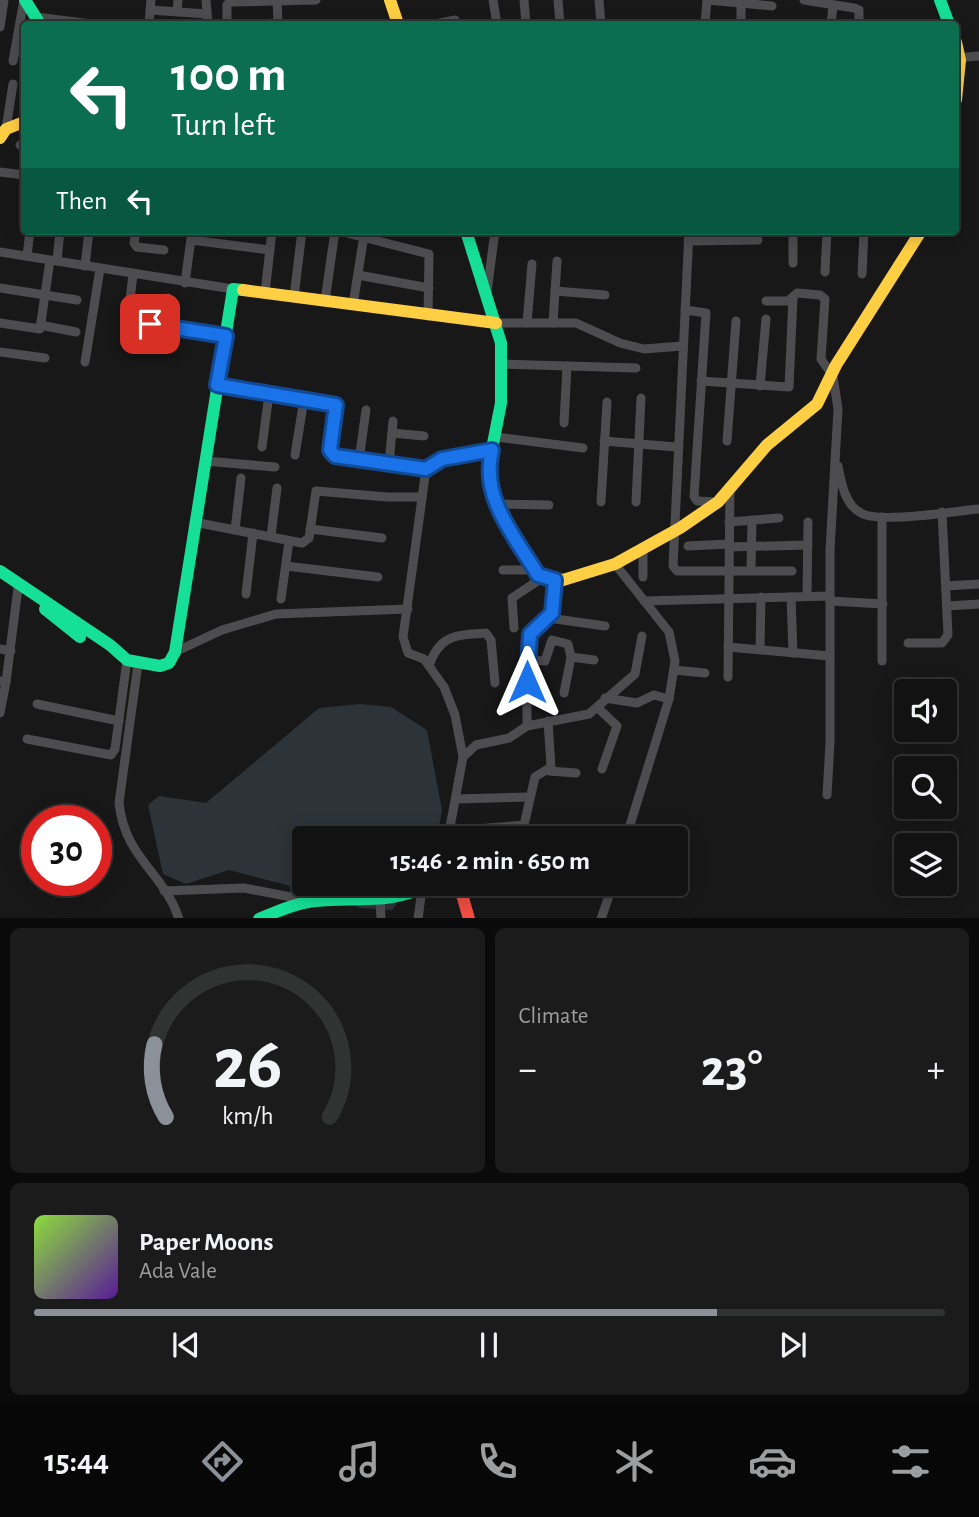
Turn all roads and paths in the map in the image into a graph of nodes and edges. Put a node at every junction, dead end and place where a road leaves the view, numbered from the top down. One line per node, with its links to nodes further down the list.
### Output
1 (4, 0): 36 (street)
2 (25, 0): 21 (street); 38 (street)
3 (178, 0): 19 (street)
4 (206, 0): 20 (street)
5 (316, 0): 14 (street)
6 (390, 0): 26 (street)
7 (493, 0): 28 (street)
8 (524, 0): 29 (street)
9 (558, 0): 30 (street)
10 (599, 0): 31 (street)
11 (708, 0): 15 (street); 32 (street)
12 (804, 0): 16 (street)
13 (940, 0): 35 (street)
14 (277, 1): 24 (street); 25 (street)
15 (741, 2): 18 (street); 33 (street)
16 (832, 4): 34 (street)
17 (151, 5): 19 (street)
18 (772, 6)
19 (177, 12): 20 (street)
20 (206, 14): 23 (street)
21 (38, 20)
22 (455, 20): 27 (street)
23 (207, 21)
24 (227, 21)
25 (278, 21)
26 (397, 21)
27 (450, 21)
28 (496, 21)
29 (526, 21)
30 (560, 21)
31 (601, 21)
32 (705, 21)
33 (741, 21)
34 (859, 21)
35 (948, 21)
36 (0, 27)
37 (979, 56): 39 (street)
38 (13, 61)
39 (959, 61)
40 (13, 84): 42 (street)
41 (21, 124): 42 (street)
42 (3, 134)
43 (0, 172): 44 (street)
44 (21, 175)
45 (30, 235): 67 (street)
46 (59, 235): 68 (street)
47 (89, 235): 72 (street)
48 (135, 235): 64 (street)
49 (191, 235): 65 (street); 78 (street)
50 (272, 235): 65 (street)
51 (302, 235): 87 (street)
52 (336, 235): 91 (street)
53 (364, 235): 54 (street); 77 (street)
54 (375, 235): 80 (street)
55 (467, 235): 84 (street)
56 (494, 235): 84 (street)
57 (793, 235): 70 (street)
58 (827, 235): 74 (street)
59 (864, 235): 76 (street)
60 (918, 235): 113 (street)
61 (925, 235): 113 (street)
62 (688, 236): 63 (street); 94 (street)
63 (758, 240)
64 (164, 250)
65 (270, 250): 83 (street)
66 (0, 252): 67 (street)
67 (27, 257): 68 (street)
68 (53, 261): 72 (street); 85 (street)
69 (556, 261): 82 (street)
70 (793, 263)
71 (531, 264): 100 (street)
72 (85, 266): 73 (street)
73 (100, 269): 75 (street); 109 (street)
74 (825, 272)
75 (133, 274): 78 (street); 103 (street)
76 (862, 274)
77 (358, 275): 80 (street); 93 (street)
78 (185, 283): 81 (street)
79 (0, 288): 85 (street)
80 (429, 288): 95 (street)
81 (233, 289): 83 (street); 105 (street)
82 (555, 291): 86 (street); 101 (street)
83 (265, 293): 87 (street)
84 (486, 293): 99 (street)
85 (45, 294): 90 (street); 102 (street)
86 (604, 295)
87 (294, 297): 91 (street)
88 (793, 297): 92 (street); 113 (street); 117 (street)
89 (169, 298): 103 (street)
90 (77, 300)
91 (325, 301): 93 (street)
92 (766, 301)
93 (353, 305): 95 (street)
94 (685, 310): 106 (street); 114 (street)
95 (428, 316): 99 (street)
96 (766, 319): 117 (street)
97 (736, 321): 115 (street)
98 (0, 323): 102 (street)
99 (496, 323): 100 (street); 110 (street)
100 (527, 323): 101 (street)
101 (553, 323): 106 (street)
102 (40, 325): 104 (street)
103 (165, 326): 105 (street)
104 (76, 332)
105 (226, 336): 116 (street)
106 (682, 346): 134 (street)
107 (0, 352): 108 (street)
108 (45, 358)
109 (85, 362)
110 (502, 364): 111 (street); 132 (street)
111 (567, 366): 112 (street); 126 (street)
112 (636, 368)
113 (834, 373): 122 (street); 123 (street)
114 (701, 381): 115 (street); 149 (street)
115 (731, 384): 117 (street); 130 (street)
116 (217, 385): 118 (street); 139 (street)
117 (760, 386)
118 (269, 394): 120 (street); 133 (street)
119 (640, 398): 131 (street)
120 (304, 399): 136 (street); 138 (street)
121 (607, 402): 129 (street)
122 (817, 404): 123 (street); 145 (street)
123 (838, 409): 137 (street)
124 (366, 410): 138 (street)
125 (393, 421): 127 (street)
126 (564, 423)
127 (392, 433): 128 (street); 140 (street)
128 (424, 436)
129 (604, 441): 131 (street); 147 (street)
130 (727, 441)
131 (638, 444): 134 (street); 148 (street)
132 (489, 446): 135 (street); 142 (street); 150 (street)
133 (262, 447)
134 (676, 447): 162 (street)
135 (583, 448)
136 (295, 455)
137 (836, 455): 154 (street); 192 (street)
138 (359, 460): 140 (street)
139 (205, 461): 141 (street); 157 (street)
140 (389, 464): 142 (street)
141 (275, 467)
142 (426, 469): 146 (street)
143 (242, 478): 161 (street)
144 (277, 488): 164 (street)
145 (730, 488): 149 (street); 158 (street)
146 (422, 497): 160 (street); 198 (street)
147 (601, 502)
148 (636, 502)
149 (718, 502): 162 (street)
150 (496, 504): 151 (street); 179 (street)
151 (549, 505)
152 (979, 509): 153 (street)
153 (942, 512): 154 (street); 185 (street)
154 (882, 517): 195 (street)
155 (779, 518): 156 (street)
156 (752, 520): 158 (street); 170 (street)
157 (194, 522): 161 (street); 208 (street)
158 (729, 522): 167 (street)
159 (808, 522): 168 (street)
160 (310, 529): 165 (street); 166 (street)
161 (235, 530): 163 (street)
162 (673, 532): 171 (street); 175 (street)
163 (253, 533): 164 (street); 187 (street)
164 (271, 536): 166 (street)
165 (382, 538)
166 (289, 541): 173 (street)
167 (729, 545): 169 (street); 170 (street); 175 (street)
168 (808, 545): 170 (street); 188 (street)
169 (688, 546)
170 (751, 546): 176 (street)
171 (643, 549): 172 (street); 181 (street)
172 (615, 564): 183 (street); 194 (street)
173 (286, 566): 180 (street); 193 (street)
174 (503, 570): 179 (street)
175 (729, 570): 176 (street); 191 (street)
176 (751, 570): 178 (street)
177 (0, 571): 212 (street)
178 (792, 571)
179 (537, 573): 183 (street); 201 (street)
180 (378, 577)
181 (643, 577)
182 (0, 578): 186 (street)
183 (555, 580): 199 (street)
184 (979, 584): 185 (street)
185 (946, 586): 197 (street)
186 (18, 588): 207 (street); 212 (street)
187 (246, 594)
188 (807, 596): 190 (street); 192 (street)
189 (761, 597): 190 (street); 191 (street); 206 (street)
190 (791, 597): 209 (street)
191 (729, 598): 194 (street); 204 (street)
192 (830, 598): 195 (street); 210 (street)
193 (281, 599)
194 (644, 601): 217 (street)
195 (883, 604): 215 (street)
196 (979, 604): 197 (street)
197 (947, 606): 203 (street)
198 (408, 609): 208 (street); 216 (street)
199 (549, 618): 200 (street); 213 (street)
200 (605, 626)
201 (514, 628)
202 (642, 636): 223 (street)
203 (908, 643)
204 (728, 647): 206 (street); 219 (street)
205 (0, 649): 207 (street)
206 (760, 650): 209 (street)
207 (11, 651): 220 (street)
208 (175, 652): 212 (street)
209 (793, 653): 210 (street)
210 (830, 656): 236 (street)
211 (571, 657): 213 (street); 214 (street); 222 (street)
212 (129, 660): 228 (street); 242 (street)
213 (527, 660): 230 (street)
214 (594, 660)
215 (882, 661)
216 (427, 662): 221 (street); 232 (street)
217 (674, 670): 218 (street); 224 (street)
218 (705, 673)
219 (728, 677)
220 (3, 682): 227 (street)
221 (495, 683)
222 (564, 694)
223 (606, 698): 224 (street); 226 (street)
224 (668, 699): 241 (street)
225 (37, 704): 228 (street)
226 (597, 708): 229 (street); 233 (street)
227 (0, 713)
228 (119, 721): 231 (street)
229 (548, 721): 230 (street); 234 (street)
230 (527, 726): 232 (street)
231 (27, 739)
232 (463, 757): 238 (street)
233 (602, 769)
234 (549, 771): 235 (street); 237 (street)
235 (576, 773)
236 (827, 795)
237 (530, 797): 238 (street); 240 (street)
238 (456, 800): 239 (street)
239 (451, 826)
240 (516, 826)
241 (630, 826)
242 (164, 891): 248 (street); 249 (street)
243 (390, 896): 247 (street)
244 (424, 896): 252 (street)
245 (462, 896): 253 (street)
246 (609, 896): 254 (street)
247 (380, 897): 248 (street); 251 (street)
248 (314, 901): 250 (street)
249 (178, 918)
250 (260, 918)
251 (382, 918)
252 (418, 918)
253 (469, 918)
254 (601, 918)

